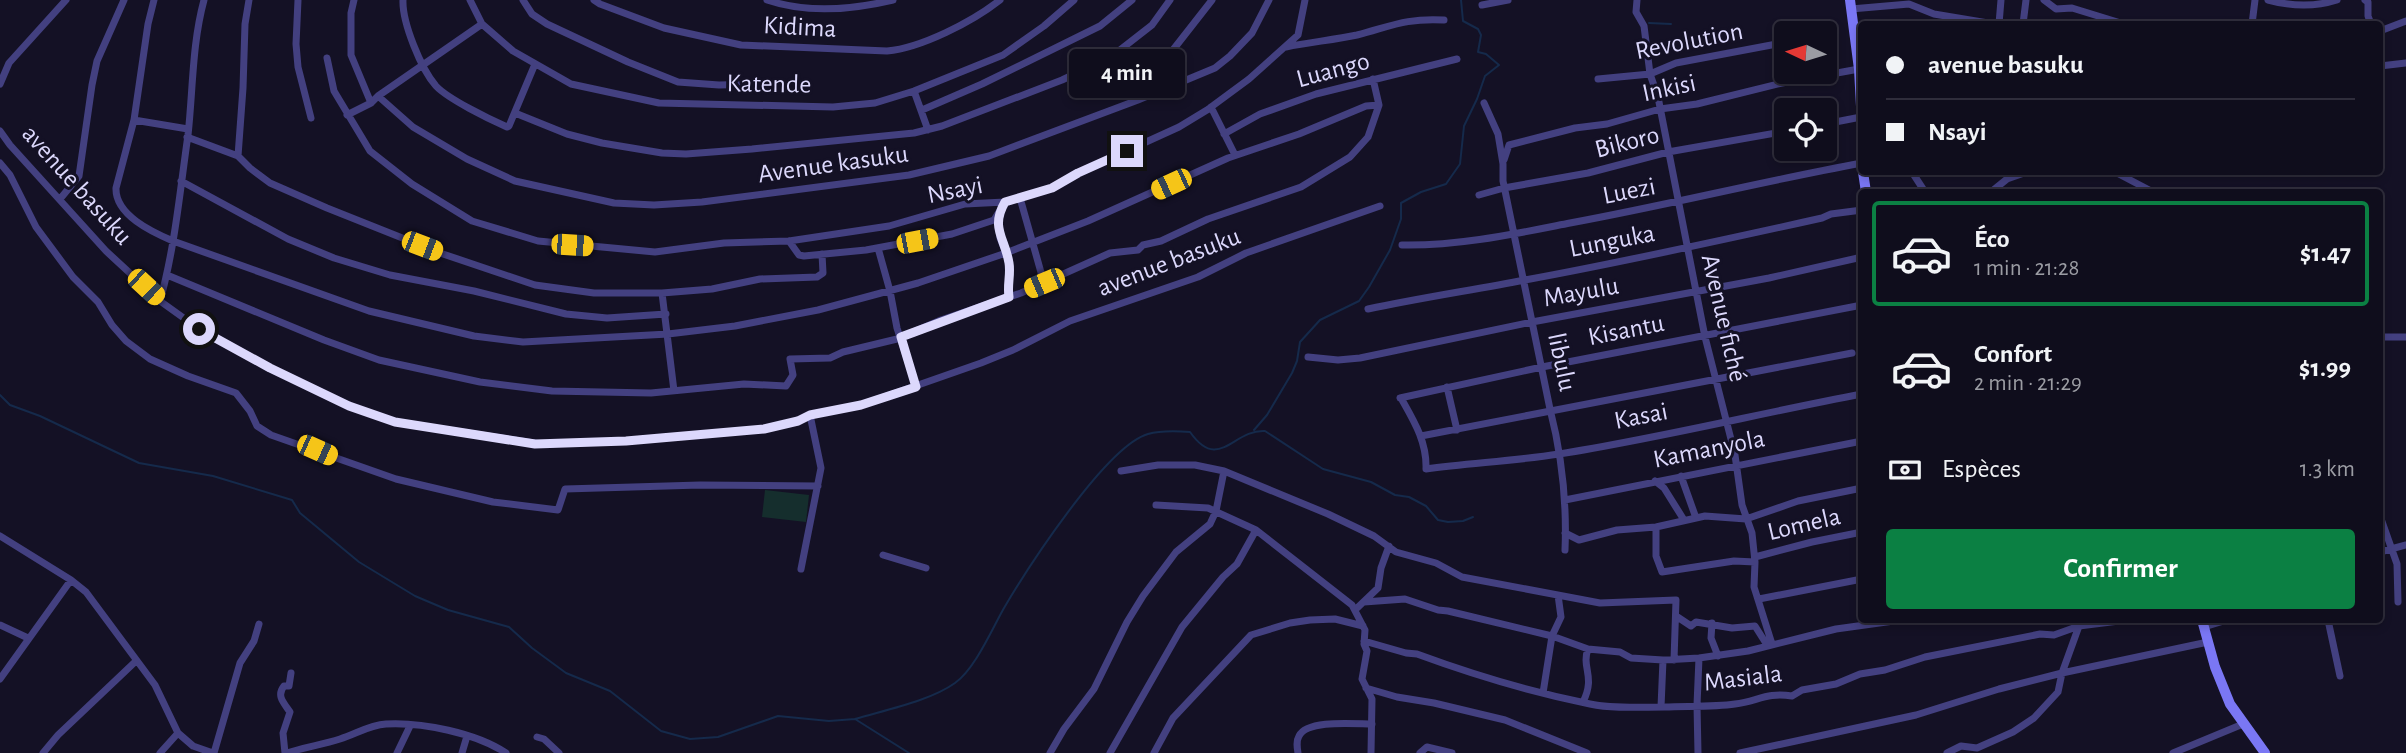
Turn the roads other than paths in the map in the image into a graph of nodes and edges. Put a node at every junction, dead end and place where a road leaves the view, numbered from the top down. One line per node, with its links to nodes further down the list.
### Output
1 (65, 0): 62 (street)
2 (124, 0): 98 (street)
3 (154, 0): 77 (street)
4 (204, 0): 81 (street)
5 (249, 0): 86 (street)
6 (299, 0): 75 (street)
7 (354, 0): 67 (street)
8 (403, 0): 54 (street)
9 (470, 0): 45 (street, Katende)
10 (523, 0): 63 (street)
11 (594, 0): 35 (street, Kidima)
12 (624, 0): 35 (street)
13 (767, 0): 36 (street)
14 (827, 0): 36 (street)
15 (893, 0): 36 (street)
16 (1000, 0): 35 (street, Kidima)
17 (1074, 0): 64 (street, Katende)
18 (1132, 0): 72 (street)
19 (1170, 0): 49 (street)
20 (1212, 0): 58 (street)
21 (1269, 0): 66 (street, Avenue kasuku)
22 (1306, 0): 48 (street, Nsayi)
23 (1508, 0): 34 (street)
24 (1637, 0): 59 (street, Avenue fiché)
25 (2001, 0): 39 (street)
26 (2026, 0): 40 (street)
27 (2044, 0): 41 (street)
28 (2255, 0): 42 (street)
29 (2268, 0): 32 (street)
30 (2337, 0): 32 (street)
31 (2369, 1): 43 (street)
32 (2291, 2)
33 (1851, 4): 38 (street); 52 (street)
34 (1482, 5)
35 (621, 10)
36 (827, 10)
37 (1444, 20): 48 (street, Luango)
38 (1977, 21)
39 (1997, 21)
40 (2022, 21)
41 (2114, 21)
42 (2252, 21)
43 (2370, 21)
44 (2406, 22): 46 (street)
45 (482, 24): 54 (street); 55 (street, Katende)
46 (2383, 30)
47 (1774, 44): 59 (street, Revolution)
48 (1285, 47): 70 (street, Nsayi)
49 (1120, 51): 58 (street); 79 (street)
50 (327, 58): 74 (street, Nsayi)
51 (1457, 59): 60 (street, Luango)
52 (1858, 61)
53 (2406, 63): 56 (street)
54 (423, 64): 65 (street); 73 (street)
55 (535, 64): 64 (street, Katende); 73 (street)
56 (2383, 66)
57 (1858, 69): 71 (street, Inkisi)
58 (1132, 71): 66 (street)
59 (1650, 74): 61 (street, Revolution); 71 (street, Avenue fiché)
60 (1373, 79): 69 (street); 83 (street, Luango)
61 (1598, 79)
62 (0, 83)
63 (759, 84)
64 (914, 91): 72 (street)
65 (379, 96): 66 (street, Avenue kasuku); 67 (street)
66 (1138, 100)
67 (371, 103): 74 (street)
68 (1484, 103): 88 (street, libulu)
69 (1379, 105): 85 (street); 116 (street)
70 (1211, 107): 83 (street); 97 (street, Nsayi)
71 (1660, 109): 84 (street, Avenue fiché); 88 (street, Inkisi)
72 (922, 110): 79 (street)
73 (516, 113): 79 (street)
74 (347, 115): 106 (street, Nsayi)
75 (312, 118)
76 (1858, 118): 78 (street)
77 (134, 120): 81 (street); 105 (street)
78 (1837, 122)
79 (928, 130)
80 (0, 131): 98 (street, avenue basuku)
81 (188, 133): 86 (street); 92 (street)
82 (1774, 133): 84 (street, Bikoro)
83 (1224, 134): 85 (street)
84 (1668, 152): 93 (street, Bikoro); 100 (street, Avenue fiché)
85 (1234, 155): 107 (street)
86 (238, 156): 119 (street)
87 (0, 163): 151 (street)
88 (1503, 164): 93 (street, libulu)
89 (1858, 164): 100 (street, Luezi)
90 (2018, 175): 94 (street)
91 (2121, 175): 95 (street)
92 (181, 181): 105 (street); 124 (street)
93 (1504, 188): 96 (street, Bikoro); 104 (street, libulu)
94 (1994, 189)
95 (2147, 189)
96 (1479, 195)
97 (1020, 198): 99 (street, Nsayi); 107 (street)
98 (60, 199): 121 (street, avenue basuku)
99 (1005, 202): 103 (street); 106 (street, Nsayi)
100 (1678, 203): 104 (street, Luezi); 110 (street, Avenue fiché)
101 (1380, 206): 135 (street, avenue basuku)
102 (1858, 211): 110 (street, Lunguka)
103 (998, 215): 109 (street); 111 (street)
104 (1514, 234): 108 (street, Luezi); 115 (street, libulu)
105 (173, 241): 114 (street); 126 (street)
106 (789, 241): 112 (street)
107 (1033, 242): 111 (street); 116 (street)
108 (1402, 246)
109 (878, 248): 112 (street); 117 (street)
110 (1687, 248): 115 (street, Lunguka); 118 (street, Avenue fiché)
111 (1006, 253): 117 (street); 120 (street)
112 (822, 254): 119 (street)
113 (1858, 258): 118 (street, Mayulu)
114 (167, 275): 121 (street); 137 (street)
115 (1524, 281): 123 (street, Lunguka); 125 (street, libulu)
116 (1044, 283): 120 (street)
117 (890, 291): 126 (street); 127 (street)
118 (1697, 292): 125 (street, Mayulu); 128 (street, Avenue fiché)
119 (663, 293): 124 (street)
120 (1009, 297): 127 (street)
121 (160, 301): 140 (street, avenue basuku)
122 (1858, 306): 128 (street, Kisantu)
123 (1368, 309)
124 (666, 314): 126 (street)
125 (1532, 322): 132 (street, Mayulu); 133 (street, libulu)
126 (668, 334): 137 (street)
127 (901, 337): 135 (street); 137 (street)
128 (1705, 337): 133 (street, Kisantu); 134 (street, Avenue fiché)
129 (2383, 337): 130 (street)
130 (2406, 337)
131 (1852, 353): 134 (street)
132 (1308, 357)
133 (1542, 367): 136 (street, Kisantu); 139 (street, libulu)
134 (1717, 380): 139 (street); 141 (street, Avenue fiché)
135 (916, 387): 140 (street, avenue basuku)
136 (1447, 387): 142 (street); 143 (street, Kisantu)
137 (674, 391)
138 (1858, 395): 141 (street, Kasai)
139 (1550, 409): 142 (street); 145 (street, libulu)
140 (810, 415): 151 (street)
141 (1726, 421): 145 (street, Kasai); 146 (street, Avenue fiché)
142 (1457, 430): 143 (street)
143 (1421, 436): 145 (street, Kasai)
144 (1858, 442): 146 (street, Kamanyola)
145 (1559, 454): 153 (street, libulu)
146 (1737, 465): 149 (street, Kamanyola); 157 (street, Avenue fiché)
147 (1121, 471): 148 (street)
148 (1224, 471): 155 (street); 166 (street)
149 (1681, 475): 150 (street, Kamanyola); 156 (street)
150 (1655, 481): 153 (street, Kamanyola); 158 (street)
151 (818, 486): 173 (street)
152 (1858, 489): 157 (street)
153 (1565, 500): 162 (street, libulu)
154 (1156, 505): 155 (street)
155 (1216, 511): 161 (street); 225 (street)
156 (1696, 517): 157 (street); 158 (street)
157 (1746, 519): 171 (street, Avenue fiché)
158 (1684, 520): 160 (street)
159 (2383, 524): 167 (street)
160 (1656, 527): 162 (street); 171 (street, Lomela)
161 (1256, 530): 180 (street); 226 (street)
162 (1566, 533): 168 (street, libulu)
163 (1858, 533): 171 (street, Lomela)
164 (0, 536): 174 (street)
165 (2406, 545): 167 (street)
166 (1390, 546): 176 (street); 179 (street)
167 (2392, 549): 169 (street); 178 (street)
168 (1564, 550)
169 (2383, 551)
170 (883, 555): 172 (street)
171 (1755, 559): 177 (street, Avenue fiché)
172 (926, 568)
173 (801, 569)
174 (71, 580): 192 (street); 201 (street)
175 (1858, 580): 177 (street)
176 (1558, 595): 181 (street); 191 (street)
177 (1759, 599): 195 (street, Avenue fiché)
178 (2398, 601)
179 (1364, 602): 180 (street); 191 (street)
180 (1355, 610): 189 (street)
181 (1676, 616): 187 (street); 200 (street)
182 (1879, 623): 195 (street)
183 (2103, 623): 190 (street, Masiala)
184 (2203, 623): 194 (street)
185 (2329, 623): 204 (street)
186 (259, 624): 219 (street)
187 (1712, 624): 195 (street); 197 (street)
188 (0, 625): 192 (street)
189 (1363, 626): 193 (street); 227 (street)
190 (2079, 626): 203 (street); 209 (street, Masiala)
191 (1552, 636): 196 (street); 207 (street)
192 (28, 638): 205 (street)
193 (1364, 641): 206 (street); 207 (street, Masiala)
194 (2208, 642): 203 (street); 212 (street)
195 (1769, 645): 197 (street)
196 (1588, 649): 199 (street); 208 (street)
197 (1718, 656): 198 (street)
198 (1699, 659): 200 (street); 209 (street)
199 (1663, 660): 200 (street); 210 (street)
200 (1674, 660)
201 (136, 661): 214 (street); 217 (street)
202 (291, 673): 220 (street)
203 (2062, 673): 234 (street); 235 (street)
204 (2340, 676)
205 (0, 679)
206 (1366, 688): 211 (street); 232 (street)
207 (1542, 693): 208 (street, Masiala)
208 (1583, 702): 210 (street, Masiala)
209 (1696, 705): 210 (street, Masiala); 233 (street)
210 (1661, 707)
211 (1372, 724): 228 (street); 229 (street)
212 (2243, 724): 236 (street); 237 (street)
213 (410, 726): 215 (street); 220 (street); 221 (street)
214 (178, 733): 218 (street); 219 (street)
215 (467, 736): 222 (street); 223 (street)
216 (537, 737): 224 (street)
217 (43, 753)
218 (160, 753)
219 (214, 753)
220 (286, 753)
221 (397, 753)
222 (461, 753)
223 (506, 753)
224 (559, 753)
225 (1050, 753)
226 (1110, 753)
227 (1154, 753)
228 (1298, 753)
229 (1371, 753)
230 (1420, 753): 231 (street)
231 (1451, 753)
232 (1587, 753)
233 (1698, 753)
234 (1740, 753)
235 (1947, 753)
236 (2173, 753)
237 (2265, 753)

